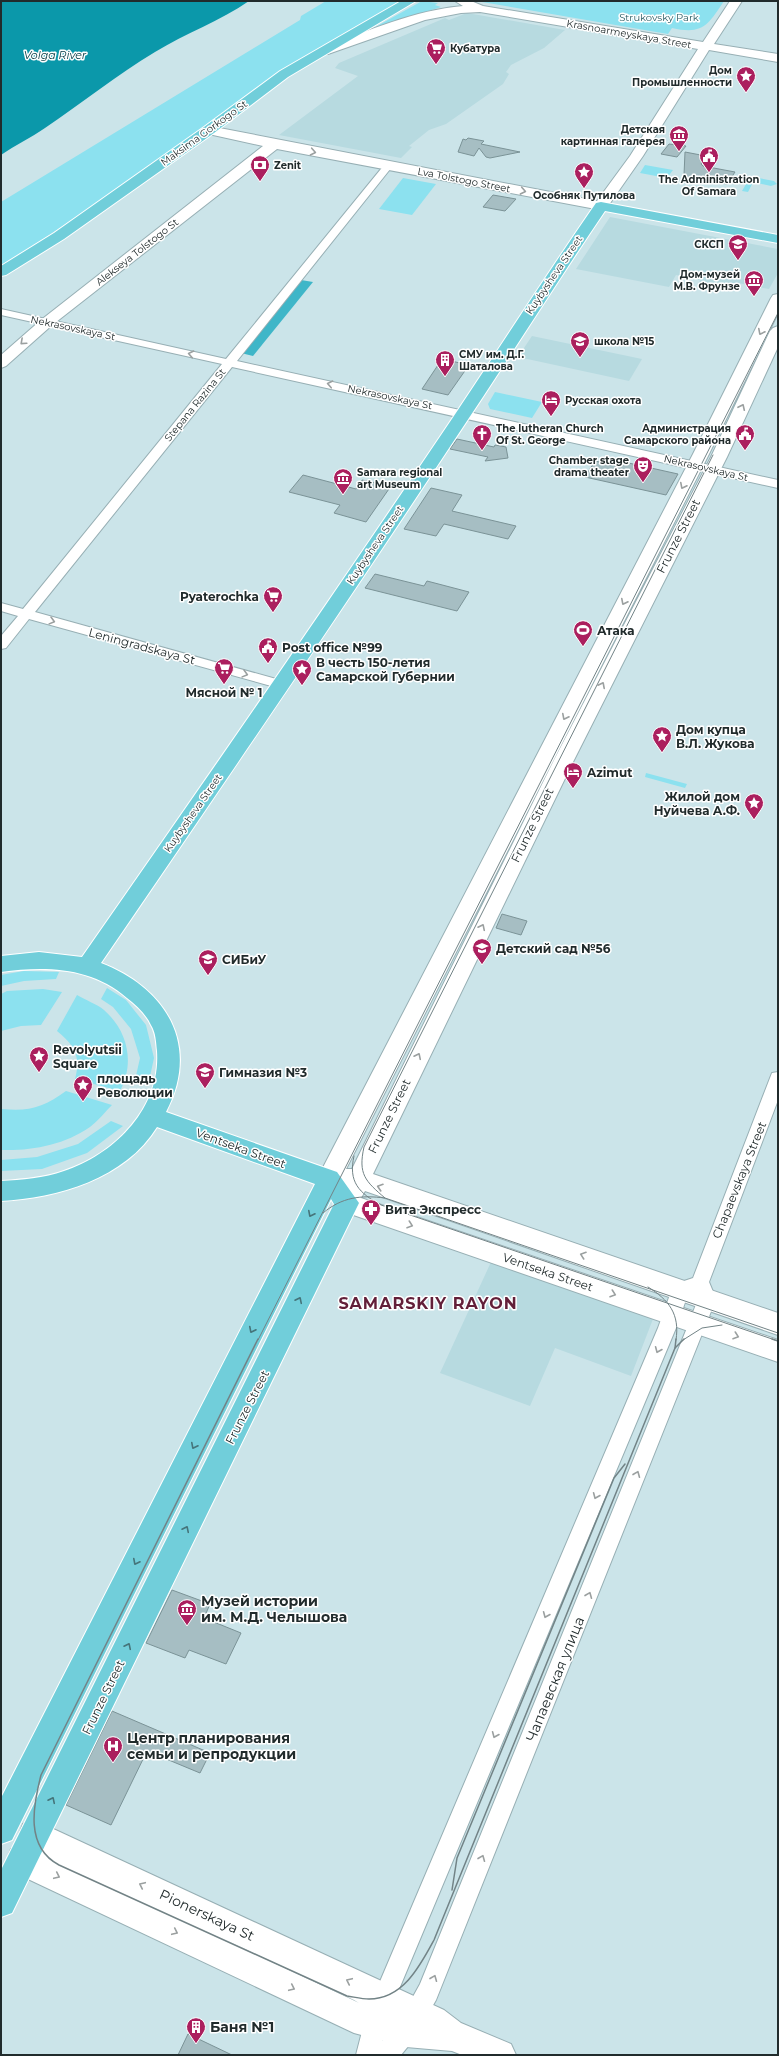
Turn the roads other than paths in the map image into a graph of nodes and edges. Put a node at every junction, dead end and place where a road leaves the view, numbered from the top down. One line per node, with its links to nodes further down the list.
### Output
1 (410, 1): 6 (main road, Maksima Gorkogo St)
2 (461, 1): 4 (main road, Krasnoarmeyskaya Street)
3 (736, 1): 5 (main road, Kuybysheva Street)
4 (480, 9): 5 (main road, Krasnoarmeyskaya Street); 6 (main road, Krasnoarmeyskaya Street)
5 (704, 47): 7 (main road, Krasnoarmeyskaya Street); 11 (main road, Kuybysheva Street)
6 (328, 50): 8 (main road, Maksima Gorkogo St)
7 (778, 58)
8 (209, 130): 9 (main road, Lva Tolstogo Street); 13 (main road, Maksima Gorkogo St)
9 (274, 144): 10 (main road, Lva Tolstogo Street, one-way to 10); 16 (main road, Alekseya Tolstogo St)
10 (388, 166): 11 (main road, Lva Tolstogo Street, one-way to 11); 19 (street, Stepana Razina St)
11 (601, 206): 12 (main road, Lva Tolstogo Street); 20 (main road, Kuybysheva Street)
12 (778, 239)
13 (1, 272)
14 (778, 298): 21 (main road, Frunze Street, one-way to 21)
15 (1, 312): 16 (street, Nekrasovskaya St)
16 (46, 323): 18 (main road, Alekseya Tolstogo St, one-way to 18); 19 (street, Nekrasovskaya St, one-way to 16)
17 (778, 331): 21 (main road, Frunze Street, one-way to 17)
18 (1, 362)
19 (229, 362): 20 (street, Nekrasovskaya St, one-way to 19); 24 (street, Stepana Razina St)
20 (464, 414): 21 (street, Nekrasovskaya St); 26 (main road, Kuybysheva Street)
21 (703, 467): 22 (street, Nekrasovskaya St); 31 (main road, Frunze Street, one-way to 31); 32 (main road, Frunze Street, one-way to 21)
22 (778, 484)
23 (1, 607): 24 (street, Leningradskaya St)
24 (27, 614): 25 (street, Stepana Razina St); 26 (street, Leningradskaya St, one-way to 26)
25 (1, 645)
26 (282, 685): 28 (main road, Kuybysheva Street)
27 (1, 964): 28 (main road)
28 (88, 965): 30 (main road)
29 (778, 1078): 35 (street, Chapaevskaya Street)
30 (152, 1116): 31 (main road, Ventseka Street); 33 (main road)
31 (329, 1179): 32 (main road, Ventseka Street); 34 (main road); 40 (main road, Frunze Street, one-way to 40)
32 (358, 1179): 34 (main road, Frunze Street); 35 (main road, Ventseka Street, one-way to 32)
33 (1, 1191)
34 (347, 1203): 36 (main road, Ventseka Street, one-way to 36); 41 (main road, Frunze Street, one-way to 34)
35 (696, 1290): 36 (street, Chapaevskaya Street); 37 (street, Chapaevskaya Street); 38 (main road, Ventseka Street)
36 (672, 1314): 37 (main road, Ventseka Street); 43 (street, one-way to 43)
37 (698, 1323): 39 (main road, Ventseka Street, one-way to 39); 44 (street, Чапаевская улица, one-way to 37)
38 (778, 1324)
39 (778, 1351)
40 (1, 1830): 41 (main road)
41 (28, 1847): 42 (main road, Frunze Street); 43 (main road)
42 (1, 1902)
43 (379, 2011): 44 (main road); 45 (street)
44 (411, 2022): 46 (street, Чапаевская улица); 47 (main road)
45 (368, 2055)
46 (386, 2055)
47 (500, 2055)

